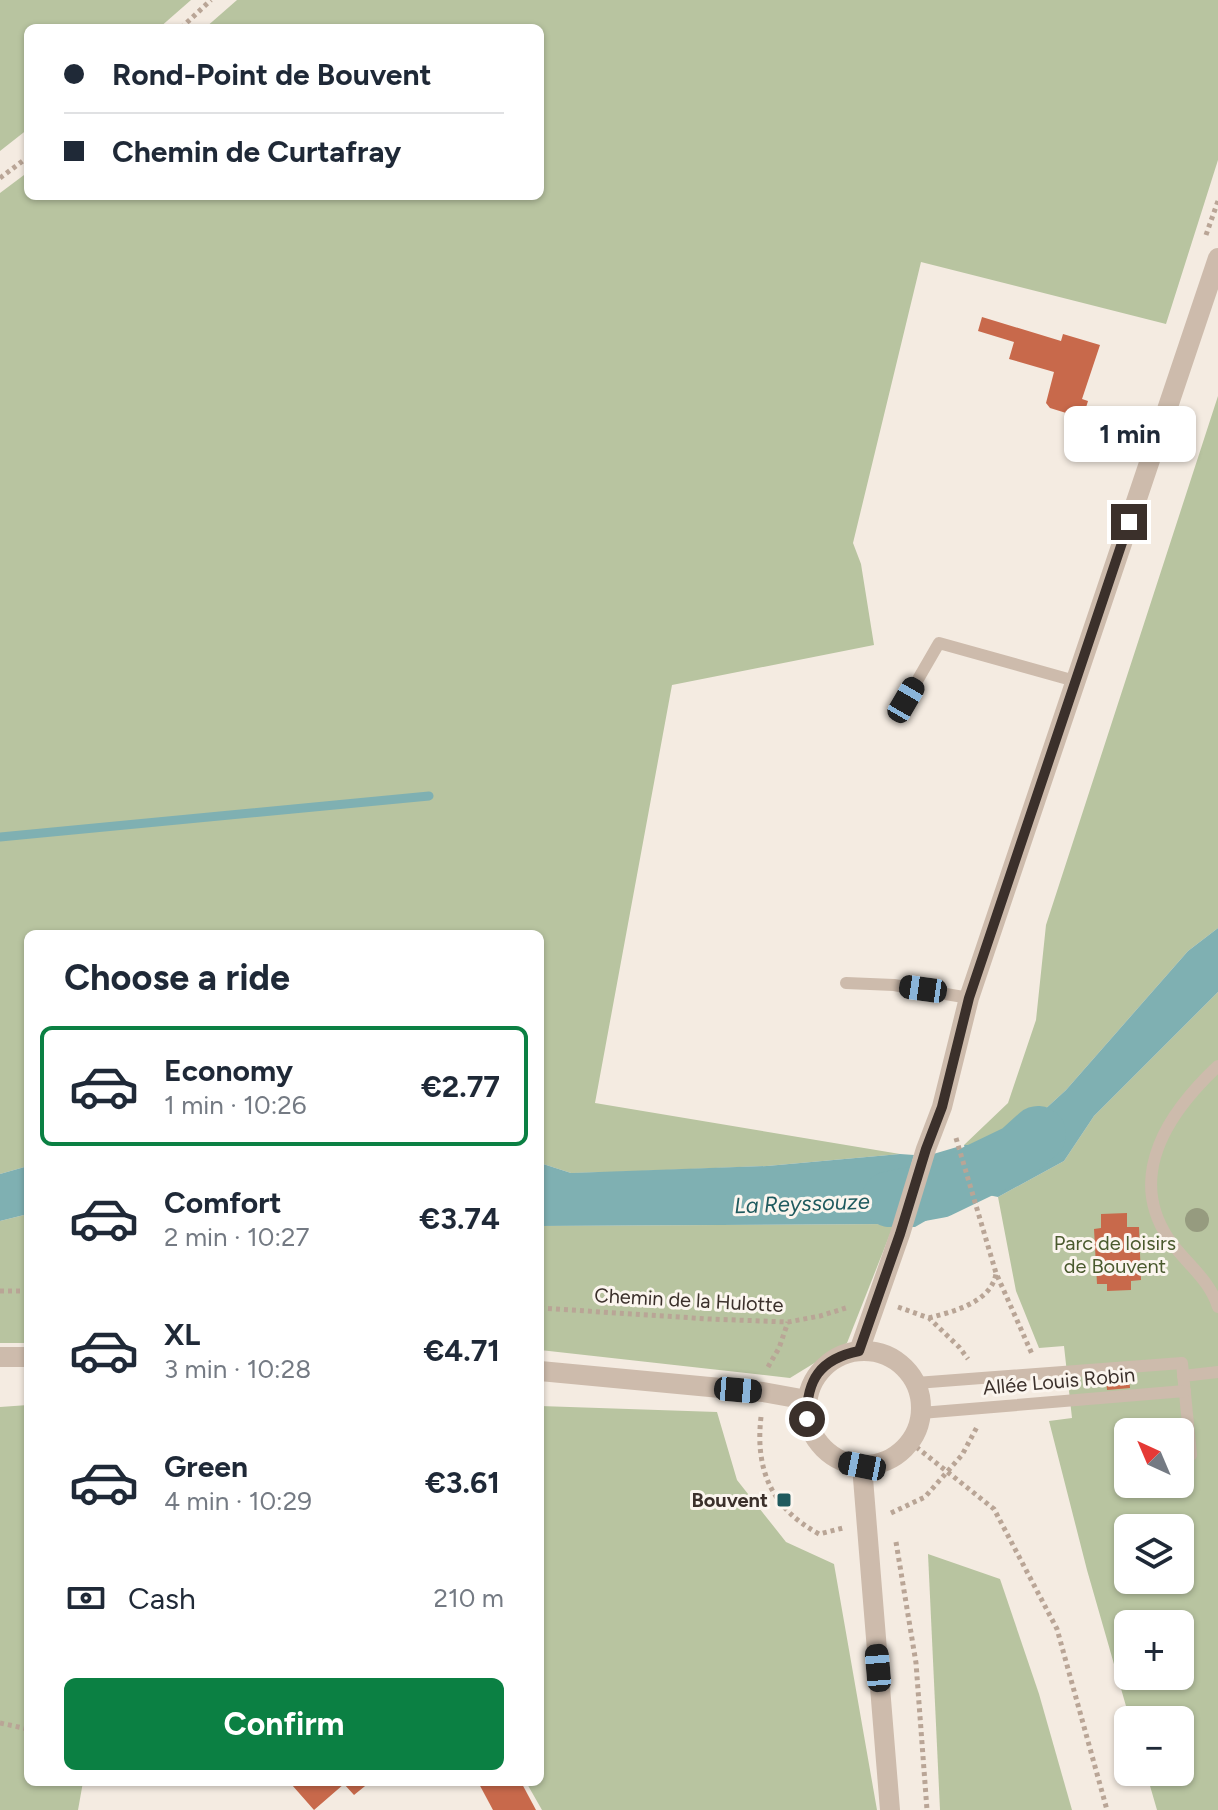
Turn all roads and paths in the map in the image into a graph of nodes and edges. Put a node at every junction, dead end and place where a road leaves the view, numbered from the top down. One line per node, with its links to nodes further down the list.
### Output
1 (211, 0): 2 (path)
2 (185, 24)
3 (24, 160): 4 (path)
4 (0, 178)
5 (1218, 258): 6 (street)
6 (1075, 681): 7 (lane); 9 (street)
7 (906, 700)
8 (846, 983): 9 (lane)
9 (969, 998): 15 (street)
10 (1218, 1066): 16 (lane)
11 (960, 1146): 12 (path)
12 (996, 1273): 15 (path, Chemin de la Hulotte); 24 (path)
13 (0, 1291): 14 (path)
14 (24, 1291)
15 (874, 1305): 18 (path, Chemin de la Hulotte); 19 (street)
16 (1218, 1307)
17 (544, 1308): 18 (path, Chemin de la Hulotte)
18 (788, 1322): 28 (path)
19 (859, 1351): 26 (street); 29 (street)
20 (0, 1357): 21 (street)
21 (24, 1357)
22 (544, 1371): 28 (street)
23 (1218, 1372): 25 (lane, Allée Louis Robin)
24 (1039, 1374): 25 (lane, Allée Louis Robin); 26 (lane, Allée Louis Robin)
25 (1183, 1376): 27 (lane)
26 (916, 1383): 31 (street)
27 (1185, 1391): 30 (lane, Allée Louis Robin); 32 (lane)
28 (763, 1392): 29 (street); 37 (path)
29 (807, 1400): 34 (street)
30 (981, 1408): 31 (lane, Allée Louis Robin); 35 (path)
31 (921, 1413): 33 (street)
32 (1188, 1418)
33 (910, 1442): 34 (street); 35 (path)
34 (862, 1466): 37 (street)
35 (949, 1473): 36 (path); 42 (path)
36 (892, 1513): 37 (path); 41 (path)
37 (865, 1521): 40 (street)
38 (0, 1723): 39 (path)
39 (24, 1728)
40 (890, 1810)
41 (927, 1810)
42 (1107, 1810)

